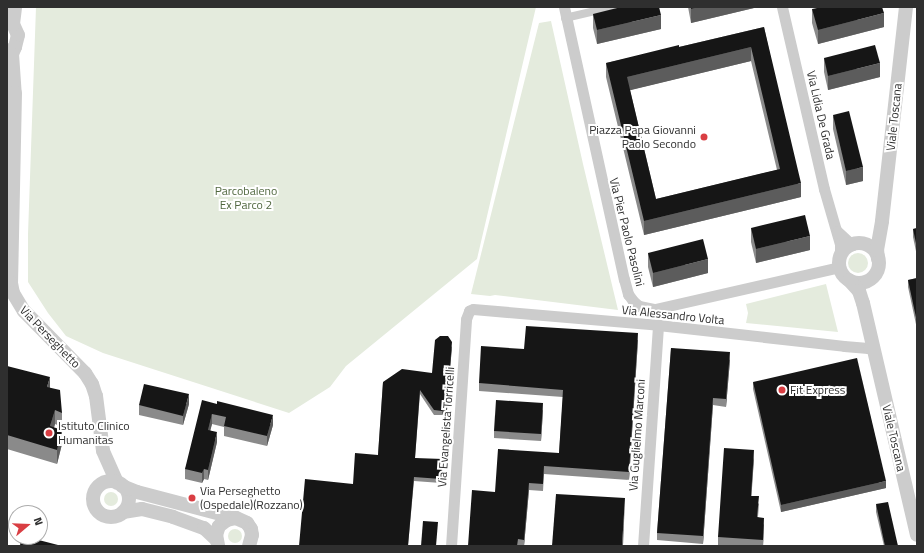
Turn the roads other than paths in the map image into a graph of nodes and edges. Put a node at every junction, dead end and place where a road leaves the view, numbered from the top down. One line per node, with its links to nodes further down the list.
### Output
1 (15, 7): 6 (street, Via Perseghetto)
2 (612, 7): 5 (street)
3 (782, 7): 10 (street, Via Lidia De Grada)
4 (906, 7): 9 (street, Viale Toscana)
5 (565, 12): 13 (street, Via Pier Paolo Pasolini)
6 (10, 22): 7 (street, Via Perseghetto)
7 (11, 50): 8 (street, Via Perseghetto)
8 (10, 71): 19 (street, Via Perseghetto)
9 (881, 228): 11 (street); 12 (street, Viale Toscana)
10 (835, 229): 11 (street); 13 (street, Via Lidia De Grada)
11 (854, 244): 12 (street); 13 (street)
12 (878, 259): 14 (street)
13 (840, 262): 15 (street)
14 (874, 276): 15 (street); 18 (street, Viale Toscana)
15 (849, 280): 18 (street, Viale Toscana)
16 (469, 311): 17 (street, Via Alessandro Volta); 27 (street, Via Evangelista Torricelli)
17 (658, 325): 18 (street, Via Alessandro Volta); 28 (street, Via Guglielmo Marconi)
18 (873, 343): 24 (street, Viale Toscana)
19 (103, 451): 20 (street, Via Perseghetto); 21 (street, Via Perseghetto)
20 (120, 484): 21 (street); 22 (street); 23 (street)
21 (97, 488): 22 (street)
22 (123, 512): 25 (street)
23 (236, 518): 25 (street); 26 (street)
24 (917, 535)
25 (218, 542)
26 (249, 546)
27 (451, 546)
28 (643, 546)

